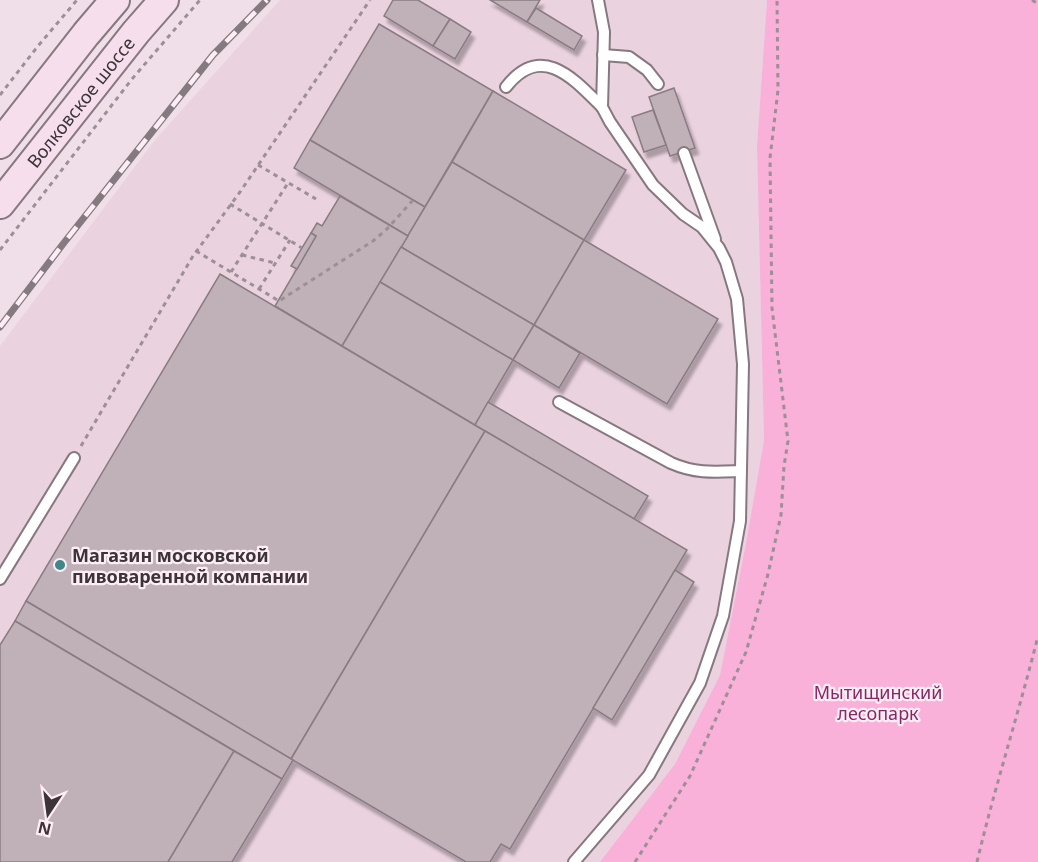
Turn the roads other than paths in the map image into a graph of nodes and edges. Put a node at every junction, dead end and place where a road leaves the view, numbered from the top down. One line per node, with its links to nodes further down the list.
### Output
1 (165, 0): 10 (main road, Волковское шоссе)
2 (598, 0): 4 (lane)
3 (107, 3): 8 (main road, Волковское шоссе)
4 (603, 55): 5 (lane); 7 (lane)
5 (658, 84)
6 (506, 87): 7 (lane)
7 (602, 107): 11 (lane)
8 (0, 144)
9 (684, 153): 11 (lane)
10 (0, 204)
11 (718, 248): 14 (lane)
12 (559, 402): 14 (lane)
13 (74, 458): 15 (lane)
14 (741, 471): 16 (lane)
15 (3, 575)
16 (574, 862)

